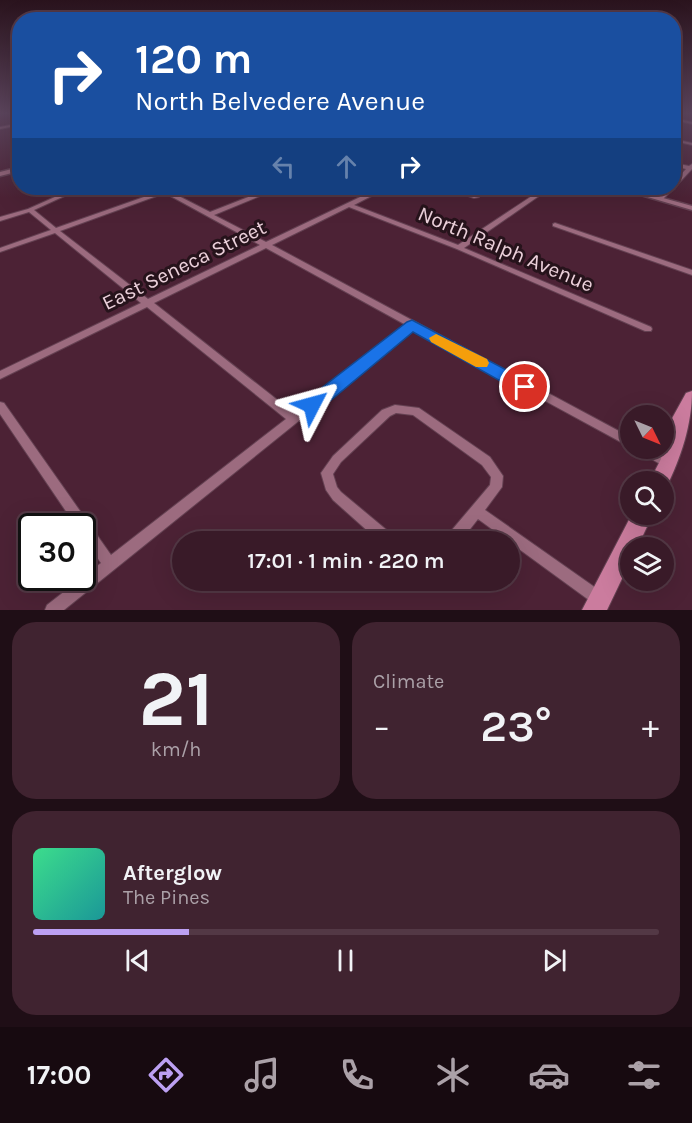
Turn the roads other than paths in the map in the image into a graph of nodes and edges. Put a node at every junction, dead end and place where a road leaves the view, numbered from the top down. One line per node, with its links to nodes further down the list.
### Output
1 (63, 195): 14 (street)
2 (148, 195): 18 (street)
3 (174, 195): 15 (street)
4 (258, 195): 15 (street)
5 (369, 195): 12 (street, East Seneca Street)
6 (470, 195): 10 (street)
7 (537, 195): 20 (street)
8 (646, 195): 11 (street)
9 (664, 195): 11 (street)
10 (476, 197)
11 (660, 199): 13 (street)
12 (349, 205): 19 (street, East Seneca Street); 20 (street, North Ralph Avenue)
13 (692, 208)
14 (30, 210): 16 (street); 18 (street)
15 (208, 215): 19 (street)
16 (0, 219)
17 (555, 225): 22 (street)
18 (54, 230): 21 (street); 23 (street)
19 (265, 245): 23 (street, East Seneca Street); 24 (street)
20 (459, 248): 25 (street, North Ralph Avenue)
21 (0, 250)
22 (692, 273)
23 (148, 303): 26 (street, East Seneca Street); 29 (street)
24 (412, 325): 29 (street); 30 (street)
25 (648, 329)
26 (0, 375)
27 (692, 397): 32 (main road)
28 (0, 406): 38 (street)
29 (294, 420): 38 (street)
30 (620, 437)
31 (662, 459): 32 (street)
32 (669, 463): 33 (main road)
33 (665, 471)
34 (477, 511): 36 (street); 37 (street); 39 (street)
35 (638, 525): 39 (main road)
36 (377, 531)
37 (460, 531)
38 (110, 565): 40 (street)
39 (597, 607)
40 (52, 610)

